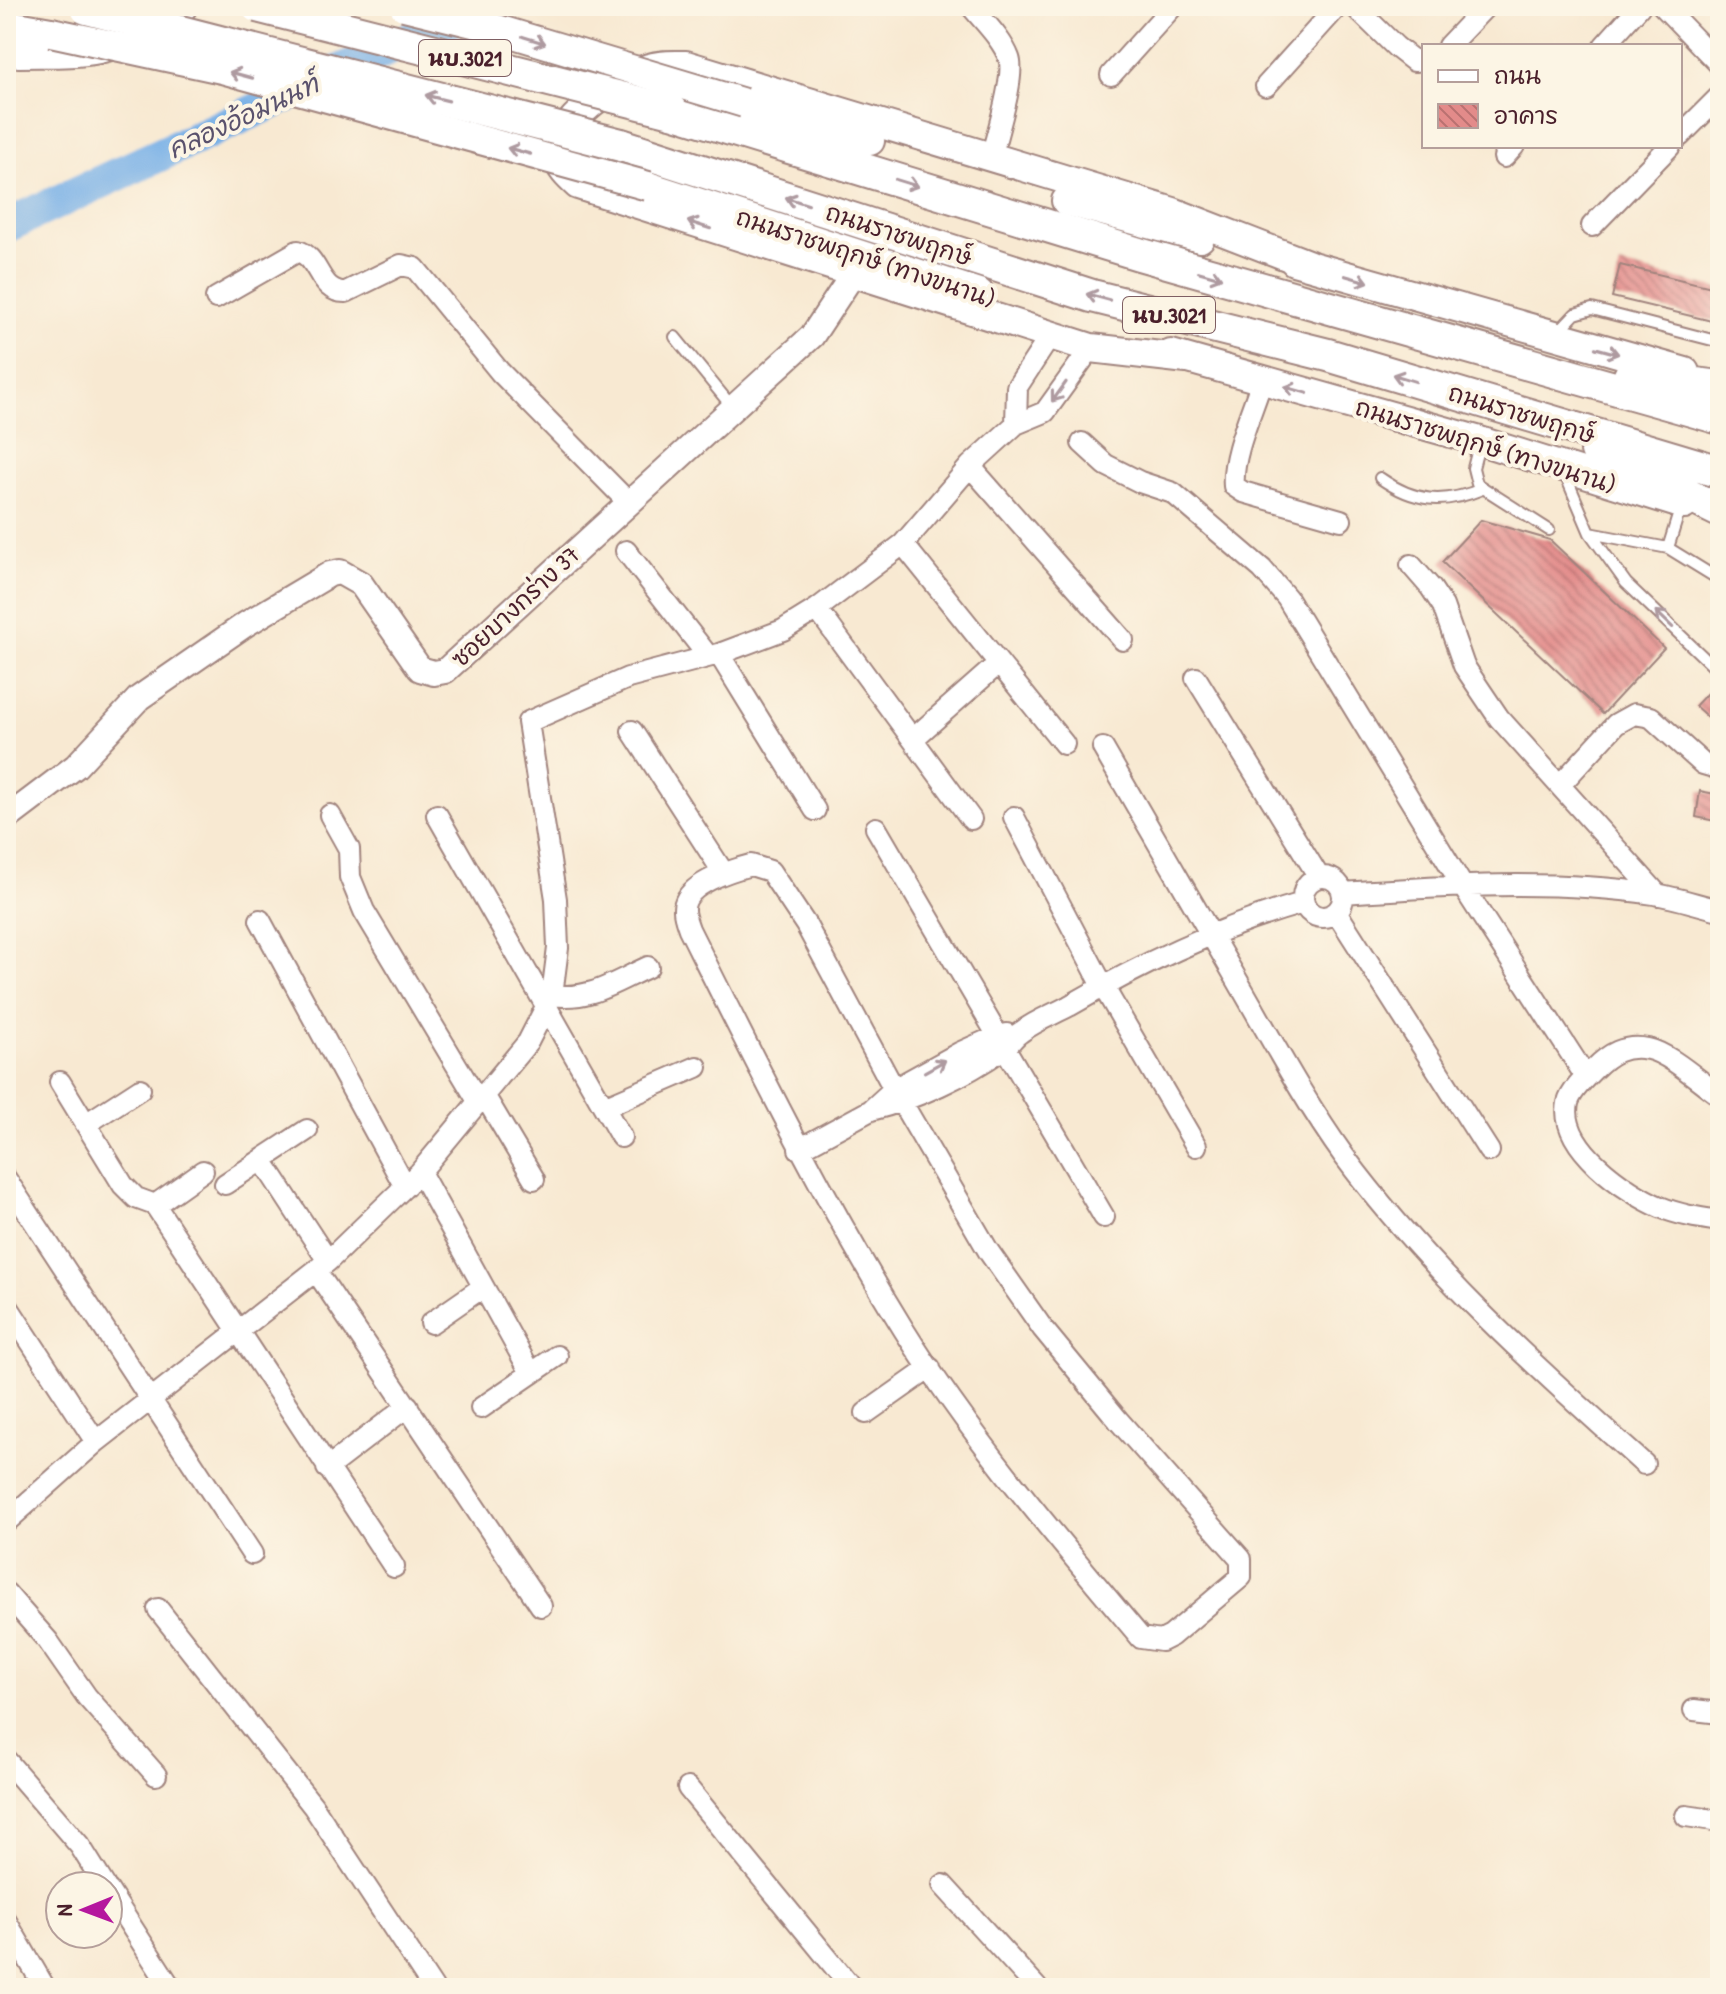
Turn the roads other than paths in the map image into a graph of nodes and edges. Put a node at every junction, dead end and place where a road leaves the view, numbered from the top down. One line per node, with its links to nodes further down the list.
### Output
1 (183, 6): 15 (main road)
2 (257, 6): 34 (main road, ถนนราชพฤกษ์ / นบ.3021, one-way to 34, bridge)
3 (404, 6): 25 (main road, นบ.3021, one-way to 25, bridge)
4 (971, 6): 23 (street)
5 (1173, 6): 18 (street)
6 (1338, 6): 19 (street)
7 (1354, 6): 16 (street)
8 (1486, 6): 13 (street)
9 (1640, 6): 14 (street)
10 (1663, 6): 17 (street)
11 (81, 7): 38 (main road, ถนนราชพฤกษ์ / นบ.3021, one-way to 11, bridge)
12 (6, 24): 33 (main road, ถนนราชพฤกษ์ (ทางขนาน) / นบ.3021, one-way to 12, bridge)
13 (1450, 44)
14 (1606, 44)
15 (6, 50)
16 (1422, 60)
17 (1720, 65)
18 (1111, 75)
19 (1266, 86)
20 (1720, 96): 21 (street)
21 (1682, 134)
22 (1668, 148): 24 (street)
23 (991, 158): 25 (main road); 26 (main road, one-way to 23)
24 (1592, 226)
25 (1310, 265): 30 (main road, นบ.3021, one-way to 30)
26 (853, 274): 28 (main road); 37 (street, ซอยบางกร่าง 37)
27 (216, 298): 48 (street)
28 (1051, 335): 32 (main road); 40 (street)
29 (675, 337): 37 (lane)
30 (1554, 337): 31 (lane); 36 (main road, นบ.3021, one-way to 36)
31 (1720, 342)
32 (1091, 348): 33 (main road); 40 (street, one-way to 40)
33 (1187, 359): 35 (main road, ถนนราชพฤกษ์ (ทางขนาน) / นบ.3021)
34 (1527, 364): 36 (main road); 39 (main road, ถนนราชพฤกษ์ / นบ.3021)
35 (1262, 380): 41 (main road, ถนนราชพฤกษ์ (ทางขนาน) / นบ.3021, one-way to 35); 51 (street)
36 (1720, 384)
37 (734, 410): 48 (street, ซอยบางกร่าง 37)
38 (1514, 411): 45 (main road, ถนนราชพฤกษ์ / นบ.3021); 50 (main road)
39 (1720, 418)
40 (1016, 424): 43 (street)
41 (1480, 441): 44 (main road, ถนนราชพฤกษ์ (ทางขนาน) / นบ.3021); 47 (lane)
42 (1082, 443): 80 (street)
43 (970, 466): 54 (street); 60 (street)
44 (1562, 467): 49 (main road, ถนนราชพฤกษ์ (ทางขนาน) / นบ.3021); 53 (lane)
45 (1720, 472)
46 (1380, 478): 47 (lane)
47 (1482, 489): 52 (lane)
48 (630, 504): 75 (street, ซอยบางกร่าง 37)
49 (1682, 504): 50 (main road, ถนนราชพฤกษ์ (ทางขนาน) / นบ.3021); 55 (lane)
50 (1720, 512)
51 (1341, 520)
52 (1549, 530)
53 (1590, 533): 55 (lane); 63 (lane, one-way to 53)
54 (903, 544): 59 (street); 62 (street)
55 (1668, 548): 58 (lane)
56 (626, 551): 61 (street)
57 (1411, 565): 70 (street)
58 (1720, 580)
59 (817, 609): 61 (street); 66 (street)
60 (1123, 640)
61 (713, 655): 71 (street); 89 (street)
62 (999, 663): 66 (street); 67 (street)
63 (1720, 673)
64 (1196, 678): 79 (street)
65 (632, 731): 78 (street)
66 (913, 739): 76 (street)
67 (1064, 744)
68 (1103, 748): 86 (street)
69 (1720, 769): 70 (street)
70 (1561, 784): 81 (street)
71 (815, 810)
72 (330, 815): 97 (street)
73 (437, 815): 89 (street)
74 (1014, 817): 88 (street)
75 (6, 819)
76 (971, 819)
77 (876, 828): 90 (street)
78 (723, 872): 96 (street); 103 (street)
79 (1319, 877): 82 (street); 83 (street)
80 (1462, 885): 81 (street); 83 (street); 92 (street)
81 (1658, 895): 84 (street)
82 (1303, 903): 83 (street); 86 (street)
83 (1340, 903): 104 (street)
84 (1720, 910)
85 (260, 920): 111 (street)
86 (1211, 934): 88 (street); 128 (street)
87 (648, 967): 89 (street)
88 (1103, 986): 90 (street); 102 (street)
89 (550, 1000): 97 (street); 98 (street)
90 (1000, 1042): 96 (street); 113 (street)
91 (697, 1067): 98 (street)
92 (1586, 1077): 95 (street); 114 (street)
93 (60, 1082): 99 (street)
94 (140, 1089): 99 (street)
95 (1715, 1092)
96 (898, 1096): 103 (street); 121 (street)
97 (481, 1098): 107 (street); 109 (street)
98 (604, 1107): 101 (street)
99 (86, 1124): 112 (street)
100 (307, 1130): 105 (street)
101 (621, 1137)
102 (1196, 1146)
103 (799, 1149): 121 (street)
104 (1489, 1151)
105 (262, 1160): 110 (street); 115 (street)
106 (203, 1171): 112 (street)
107 (420, 1172): 111 (street); 116 (street)
108 (6, 1179): 123 (street)
109 (534, 1179)
110 (225, 1184)
111 (405, 1187): 115 (street)
112 (155, 1205): 119 (street)
113 (1104, 1217)
114 (1720, 1221)
115 (322, 1266): 119 (street); 124 (street)
116 (483, 1287): 118 (street); 122 (street)
117 (6, 1304): 127 (street)
118 (431, 1323)
119 (238, 1333): 123 (street); 129 (street)
120 (557, 1356): 122 (street)
121 (930, 1368): 126 (street)
122 (531, 1373): 125 (street)
123 (149, 1399): 127 (street); 131 (street)
124 (408, 1406): 129 (street); 134 (street)
125 (481, 1408)
126 (866, 1413)
127 (96, 1442): 130 (street)
128 (1644, 1464)
129 (327, 1468): 132 (street)
130 (6, 1522)
131 (252, 1554)
132 (394, 1567)
133 (6, 1593): 139 (street)
134 (541, 1606)
135 (158, 1609): 149 (street)
136 (1694, 1710): 137 (street)
137 (1720, 1713)
138 (6, 1760): 143 (street)
139 (156, 1775)
140 (688, 1788): 150 (street)
141 (1686, 1816): 142 (street)
142 (1720, 1821)
143 (95, 1870)
144 (943, 1885): 151 (street)
145 (124, 1915): 148 (street)
146 (6, 1921): 147 (street)
147 (45, 1988)
148 (171, 1988)
149 (433, 1988)
150 (852, 1988)
151 (1037, 1988)

